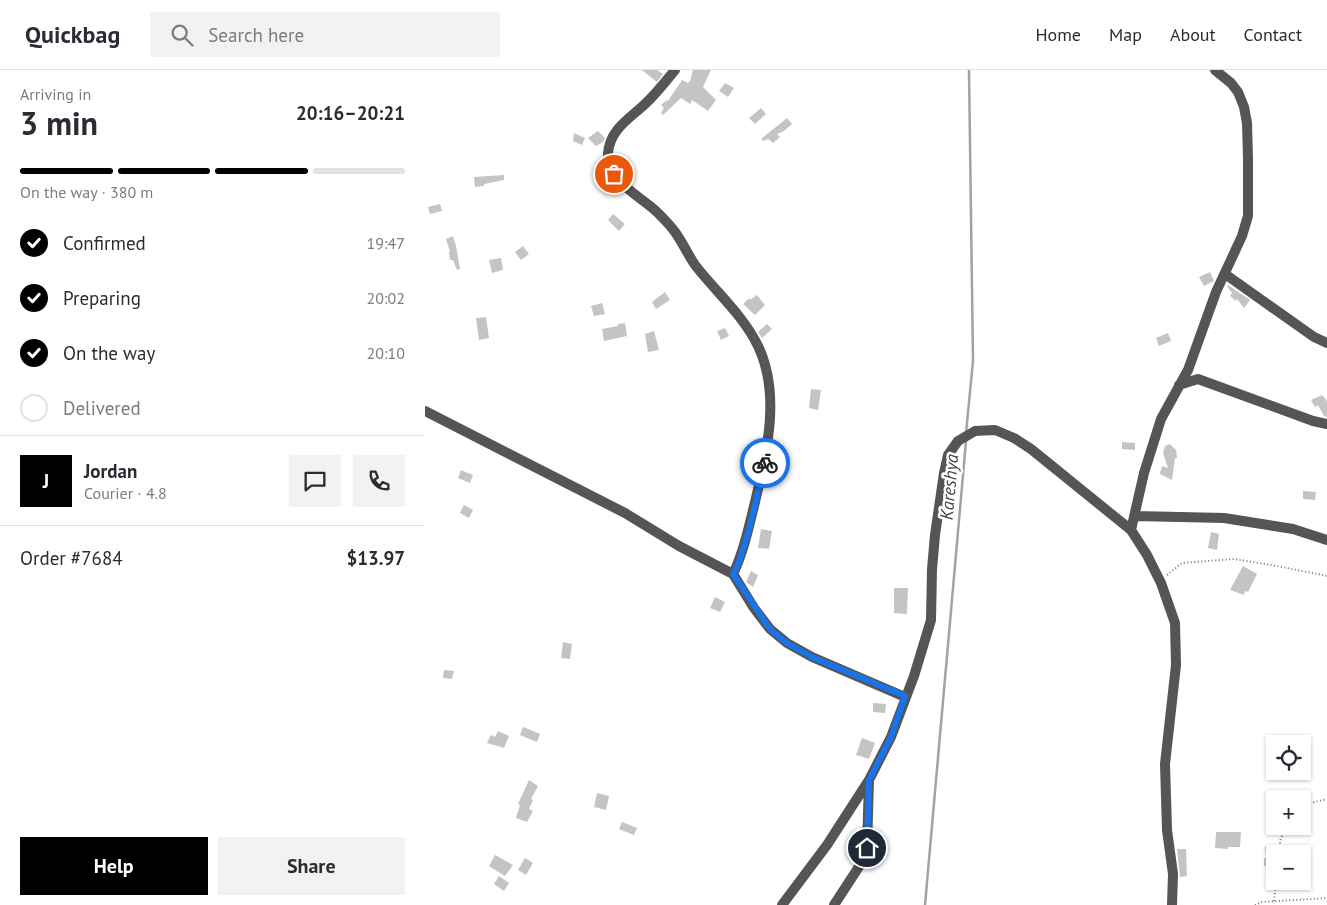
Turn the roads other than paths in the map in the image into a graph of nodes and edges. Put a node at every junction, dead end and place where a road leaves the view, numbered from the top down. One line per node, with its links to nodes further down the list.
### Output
1 (675, 70): 11 (street)
2 (1215, 70): 3 (street)
3 (1225, 274): 4 (street); 5 (street)
4 (1327, 343)
5 (1179, 385): 7 (street); 8 (street)
6 (425, 411): 11 (street)
7 (1327, 424)
8 (1135, 516): 9 (street); 10 (street)
9 (1131, 530): 12 (street); 16 (street)
10 (1327, 540)
11 (733, 574): 12 (street)
12 (905, 696): 13 (street)
13 (869, 780): 14 (street); 15 (street)
14 (782, 905)
15 (834, 905)
16 (1173, 905)

